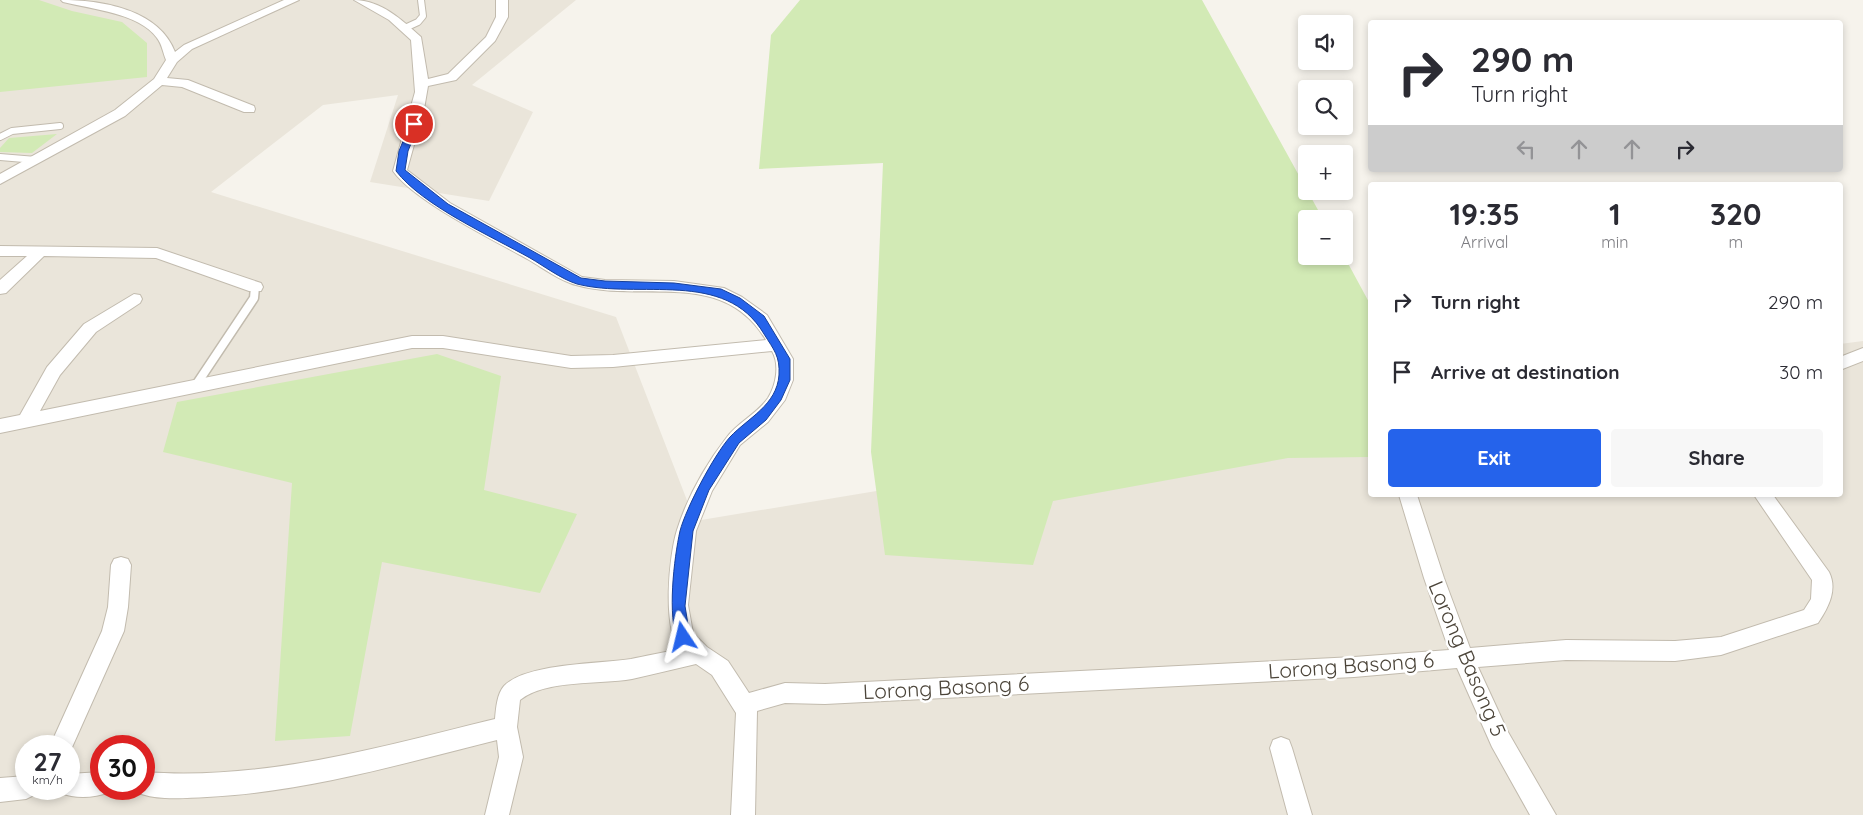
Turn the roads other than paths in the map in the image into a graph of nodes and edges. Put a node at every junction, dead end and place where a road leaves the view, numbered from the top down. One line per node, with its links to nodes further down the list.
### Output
1 (67, 0): 7 (street)
2 (294, 0): 7 (street)
3 (360, 0): 6 (street)
4 (421, 0): 6 (lane)
5 (502, 0): 9 (street)
6 (405, 28): 9 (street)
7 (172, 60): 8 (street)
8 (160, 81): 10 (street); 14 (street)
9 (422, 83): 21 (street)
10 (249, 109)
11 (60, 126): 12 (lane)
12 (0, 137)
13 (0, 157): 14 (lane)
14 (36, 160): 15 (street)
15 (0, 180)
16 (0, 252): 17 (street)
17 (40, 252): 18 (street); 19 (street)
18 (255, 287): 24 (lane)
19 (0, 289)
20 (134, 298): 25 (street)
21 (777, 345): 24 (street); 30 (street)
22 (1863, 354): 23 (street)
23 (1843, 363)
24 (196, 385): 25 (street)
25 (26, 421): 26 (street)
26 (0, 426)
27 (1409, 497): 31 (street, Lorong Basong 5)
28 (1764, 497): 31 (street, Lorong Basong 6)
29 (121, 565): 34 (street)
30 (699, 654): 32 (street); 33 (street)
31 (1464, 658): 32 (street, Lorong Basong 6); 42 (street, Lorong Basong 5)
32 (744, 705): 40 (street)
33 (506, 727): 36 (street); 39 (street)
34 (66, 735)
35 (1280, 748): 41 (street)
36 (155, 784)
37 (15, 788): 38 (street)
38 (0, 790)
39 (497, 815)
40 (743, 815)
41 (1300, 815)
42 (1544, 815)

